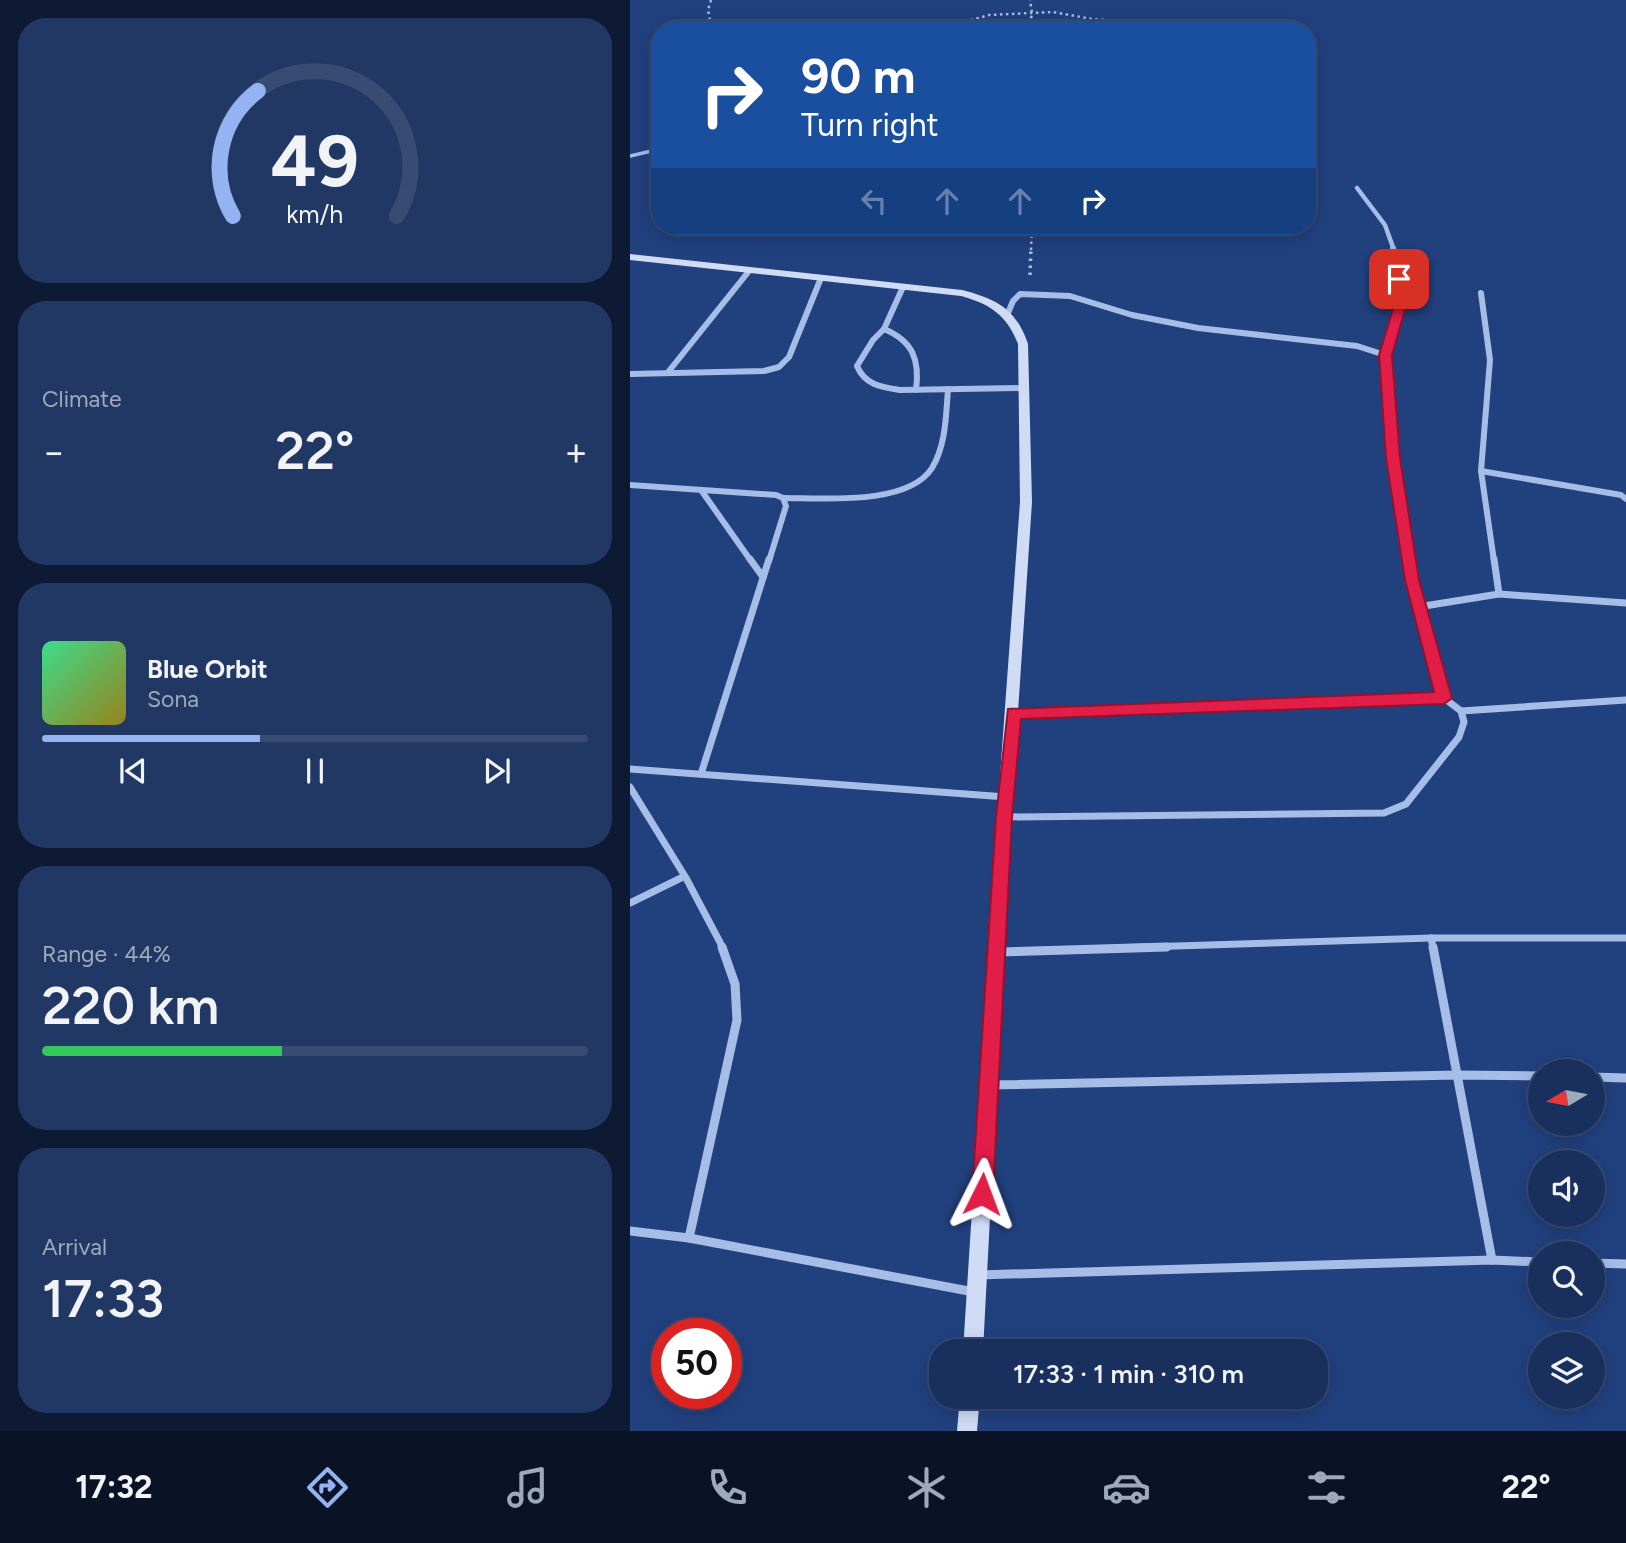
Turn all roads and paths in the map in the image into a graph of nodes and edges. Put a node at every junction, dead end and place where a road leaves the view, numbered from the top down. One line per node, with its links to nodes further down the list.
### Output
1 (711, 0): 4 (path)
2 (1030, 0): 3 (path)
3 (1032, 13): 5 (path); 6 (path); 7 (path)
4 (710, 21)
5 (968, 21)
6 (1031, 21)
7 (1120, 21)
8 (651, 151): 9 (lane)
9 (630, 156)
10 (1357, 188): 20 (street)
11 (1032, 235): 17 (path)
12 (630, 257): 13 (main road)
13 (749, 271): 14 (main road); 21 (street)
14 (821, 278): 15 (main road); 21 (street)
15 (903, 287): 18 (main road); 19 (street)
16 (1480, 293): 26 (street)
17 (1020, 294): 18 (street); 20 (street)
18 (1008, 313): 23 (main road)
19 (884, 329): 25 (street); 25 (street)
20 (1385, 355): 34 (street)
21 (669, 371): 22 (street)
22 (630, 374)
23 (1024, 388): 24 (street); 38 (main road)
24 (948, 389): 25 (street); 29 (street)
25 (916, 390)
26 (1481, 471): 30 (street); 32 (street)
27 (630, 485): 28 (street)
28 (701, 490): 29 (street); 31 (street)
29 (783, 498): 31 (street)
30 (1626, 499)
31 (763, 577): 40 (street)
32 (1499, 594): 33 (street); 34 (street)
33 (1626, 603)
34 (1418, 607): 35 (street)
35 (1444, 698): 37 (street); 38 (street)
36 (1626, 700): 37 (street)
37 (1461, 711): 43 (street)
38 (1013, 713): 42 (main road)
39 (630, 769): 40 (street)
40 (701, 774): 42 (street)
41 (630, 787): 44 (street)
42 (1007, 797): 43 (main road)
43 (1004, 817): 48 (main road)
44 (683, 877): 45 (street); 55 (street)
45 (630, 903)
46 (1431, 938): 47 (street); 48 (street); 49 (street)
47 (1626, 938)
48 (996, 952): 53 (main road)
49 (1457, 1075): 50 (street); 53 (street); 56 (street)
50 (1528, 1076)
51 (1605, 1077): 52 (street)
52 (1626, 1077)
53 (989, 1085): 60 (main road)
54 (630, 1231): 55 (street)
55 (689, 1238): 61 (street)
56 (1492, 1260): 57 (street); 60 (street)
57 (1528, 1262)
58 (1605, 1263): 59 (street)
59 (1626, 1264)
60 (978, 1275): 61 (main road)
61 (977, 1292): 62 (main road)
62 (974, 1339)
63 (969, 1409): 64 (main road)
64 (967, 1431)

